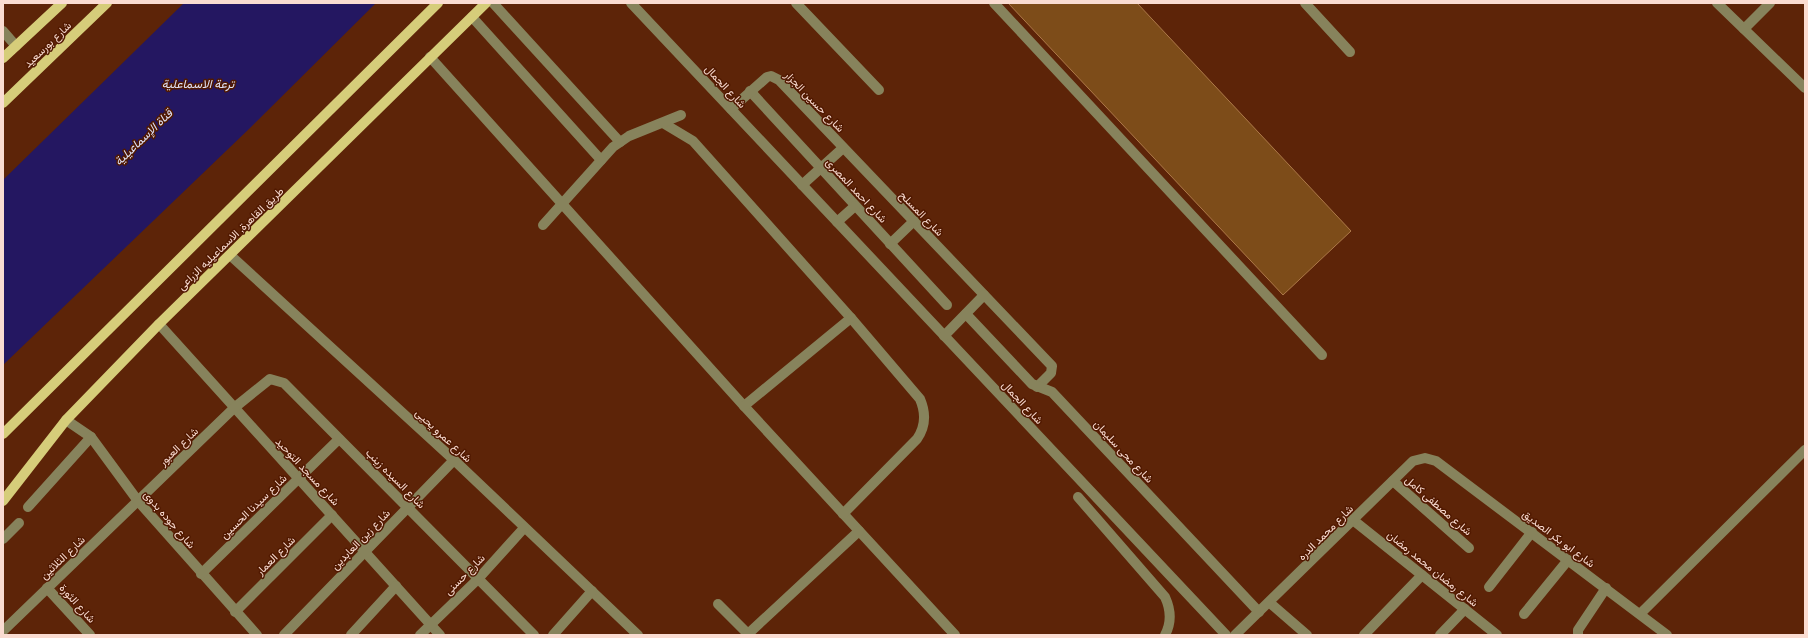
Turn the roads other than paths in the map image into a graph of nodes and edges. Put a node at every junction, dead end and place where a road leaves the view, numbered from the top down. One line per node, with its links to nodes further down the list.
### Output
1 (62, 3): 15 (main road, شارع بورسعيد)
2 (107, 3): 22 (main road, شارع بورسعيد)
3 (438, 3): 49 (main road, طريق القاهرة, الاسماعيليه الزراعى)
4 (486, 3): 12 (main road, طريق القاهرة, الاسماعيليه الزراعى)
5 (493, 3): 26 (street)
6 (631, 3): 23 (street, شارع الجمال)
7 (796, 3): 20 (street)
8 (994, 3): 44 (street)
9 (1305, 3): 16 (street)
10 (1717, 3): 13 (street)
11 (1770, 3): 13 (street)
12 (472, 17): 17 (main road, طريق القاهرة, الاسماعيليه الزراعى); 28 (street)
13 (1744, 29): 19 (street)
14 (3, 31): 15 (street)
15 (16, 46): 18 (main road, شارع بورسعيد)
16 (1350, 52)
17 (430, 57): 31 (street); 37 (main road, طريق القاهرة, الاسماعيليه الزراعى)
18 (3, 58)
19 (1805, 88)
20 (879, 90)
21 (750, 91): 23 (street, شارع حسين الجزار); 27 (street, شارع حسين الجزار); 29 (street, شارع احمد المصرى)
22 (3, 103)
23 (731, 109): 30 (street, شارع الجمال)
24 (682, 115): 25 (street)
25 (663, 123): 26 (street); 41 (street)
26 (620, 142): 28 (street)
27 (843, 148): 29 (street); 33 (street, شارع المسلح)
28 (601, 160): 31 (street)
29 (820, 168): 30 (street); 32 (street, شارع احمد المصرى)
30 (802, 185): 34 (street, شارع الجمال)
31 (562, 204): 35 (street); 46 (street)
32 (855, 206): 34 (street); 36 (street, شارع احمد المصرى)
33 (914, 221): 36 (street); 38 (street, شارع المسلح)
34 (837, 222): 43 (street, شارع الجمال)
35 (543, 225)
36 (890, 244): 39 (street, شارع احمد المصرى)
37 (230, 255): 42 (main road, طريق القاهرة, الاسماعيليه الزراعى); 53 (street, شارع عمرو يحيى)
38 (984, 295): 40 (street); 45 (street, شارع المسلح)
39 (947, 305)
40 (966, 314): 43 (street); 45 (street, شارع محى سليمان)
41 (851, 318): 46 (street); 62 (street)
42 (159, 324): 47 (street, شارع مسجد التوحيد); 48 (main road, طريق القاهرة, الاسماعيليه الزراعى)
43 (944, 336): 103 (street, شارع الجمال)
44 (1322, 355)
45 (1037, 387): 85 (street, شارع محى سليمان)
46 (744, 406): 62 (street)
47 (234, 408): 51 (street, شارع السيده زينب); 55 (street, شارع مسجد التوحيد); 59 (street, شارع العبور)
48 (66, 420): 50 (street, شارع جوده بدوى); 58 (main road, طريق القاهرة, الاسماعيليه الزراعى)
49 (3, 434)
50 (91, 437): 59 (street, شارع جوده بدوى); 60 (street)
51 (340, 438): 55 (street, شارع سيدنا الحسين); 61 (street, شارع السيده زينب)
52 (1805, 450): 87 (street)
53 (454, 460): 61 (street, شارع زين العابدين); 66 (street, شارع عمرو يحيى)
54 (1436, 460): 56 (street, شارع محمد الدره); 68 (street, شارع ابو بكر الصديق)
55 (298, 479): 63 (street, شارع مسجد التوحيد); 73 (street, شارع سيدنا الحسين)
56 (1393, 481): 64 (street, شارع محمد الدره); 70 (street, شارع مصطفى كامل)
57 (1078, 497): 102 (street)
58 (3, 501)
59 (138, 501): 73 (street, شارع جوده بدوى); 78 (street, شارع الثلاثين)
60 (28, 507)
61 (408, 507): 71 (street, شارع زين العابدين); 75 (street, شارع السيده زينب)
62 (843, 514): 67 (street)
63 (332, 515): 71 (street, شارع مسجد التوحيد); 84 (street, شارع العمار)
64 (1353, 520): 74 (street, شارع رمضان محمد رمضان); 81 (street, شارع محمد الدره)
65 (19, 523): 69 (street)
66 (524, 528): 75 (street, شارع حسنى); 80 (street, شارع عمرو يحيى)
67 (859, 531): 100 (street); 101 (street)
68 (1532, 532): 72 (street, شارع ابو بكر الصديق); 77 (street)
69 (3, 539)
70 (1469, 548)
71 (364, 551): 76 (street, شارع مسجد التوحيد); 94 (street, شارع زين العابدين)
72 (1568, 560): 79 (street, شارع ابو بكر الصديق); 86 (street)
73 (201, 574): 84 (street, شارع جوده بدوى)
74 (1422, 575): 83 (street, شارع رمضان محمد رمضان); 106 (street)
75 (478, 579): 88 (street, شارع حسنى); 98 (street, شارع السيده زينب)
76 (396, 586): 88 (street, شارع مسجد التوحيد); 95 (street)
77 (1489, 587)
78 (48, 588): 89 (street, شارع الثلاثين); 92 (street, شارع الثورة)
79 (1606, 588): 87 (street, شارع ابو بكر الصديق); 90 (street)
80 (592, 591): 91 (street, شارع عمرو يحيى); 99 (street)
81 (1270, 603): 85 (street, شارع محمد الدره); 105 (street)
82 (718, 604): 100 (street)
83 (1465, 609): 107 (street); 108 (street, شارع رمضان محمد رمضان)
84 (236, 612): 93 (street, شارع جوده بدوى)
85 (1260, 612): 104 (street, شارع محمد الدره)
86 (1524, 614)
87 (1640, 614): 109 (street, شارع ابو بكر الصديق)
88 (430, 624): 96 (street, شارع حسنى); 97 (street, شارع مسجد التوحيد)
89 (3, 631)
90 (1577, 633)
91 (634, 634)
92 (90, 635)
93 (257, 635)
94 (284, 635)
95 (351, 635)
96 (420, 635)
97 (440, 635)
98 (534, 635)
99 (553, 635)
100 (748, 635)
101 (955, 635)
102 (1165, 635)
103 (1226, 635)
104 (1235, 635)
105 (1307, 635)
106 (1364, 635)
107 (1440, 635)
108 (1497, 635)
109 (1667, 635)

